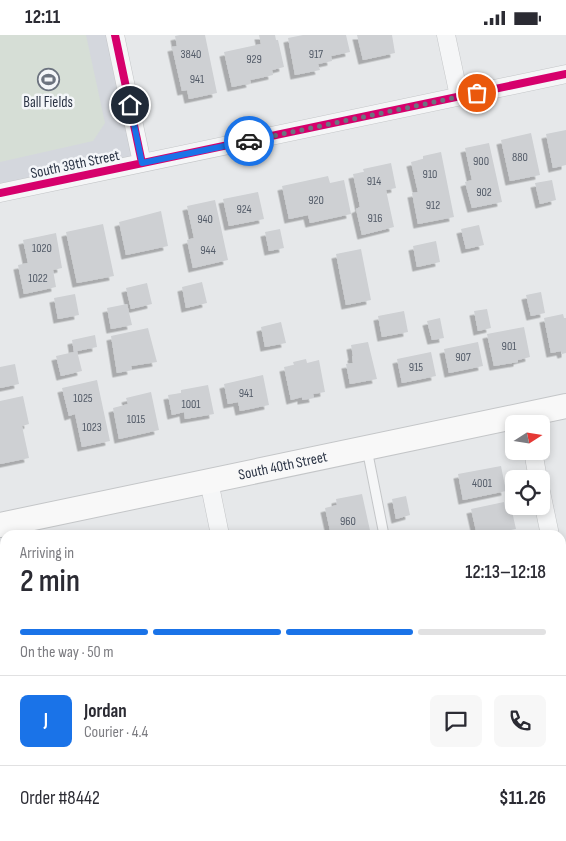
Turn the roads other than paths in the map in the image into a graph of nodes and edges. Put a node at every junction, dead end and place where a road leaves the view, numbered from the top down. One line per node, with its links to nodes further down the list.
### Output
1 (116, 35): 5 (street)
2 (446, 35): 4 (street)
3 (566, 75): 4 (street, South 39th Street)
4 (459, 96): 5 (street, South 39th Street)
5 (142, 163): 6 (street, South 39th Street)
6 (0, 193)
7 (566, 406): 8 (main road, South 40th Street)
8 (538, 415)
9 (505, 423): 10 (main road, South 40th Street)
10 (366, 447): 11 (main road, South 40th Street); 15 (lane)
11 (208, 481): 13 (main road, South 40th Street); 14 (street)
12 (546, 515): 16 (street)
13 (0, 525)
14 (219, 530)
15 (383, 530)
16 (549, 530)

